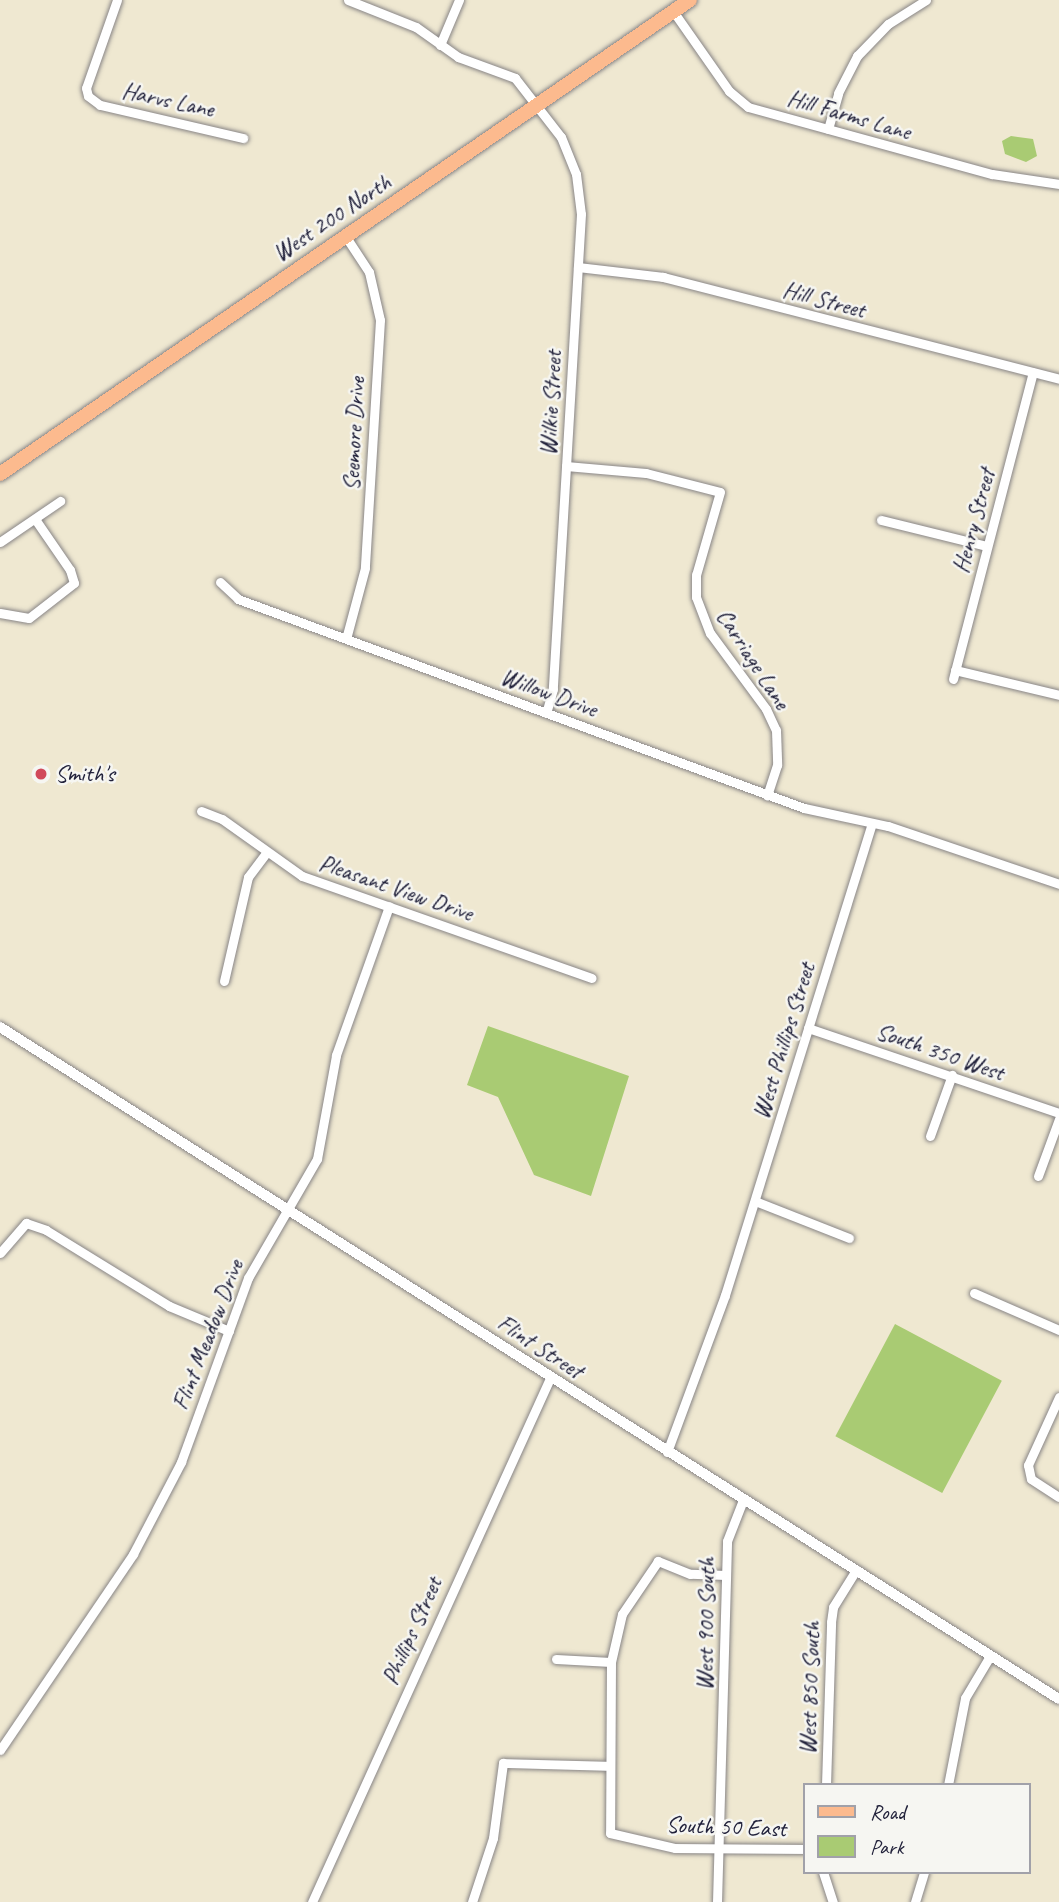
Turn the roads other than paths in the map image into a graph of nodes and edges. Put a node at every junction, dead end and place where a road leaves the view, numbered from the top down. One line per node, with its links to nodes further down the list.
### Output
1 (117, 0): 10 (street, Harvs Lane)
2 (348, 0): 7 (street, Wilkie Street)
3 (459, 0): 7 (street)
4 (690, 0): 6 (main road, West 200 North)
5 (926, 0): 9 (street)
6 (673, 11): 8 (main road, West 200 North); 9 (street, Hill Farms Lane)
7 (440, 45): 8 (street, Wilkie Street)
8 (539, 104): 12 (main road, West 200 North); 13 (street, Wilkie Street)
9 (828, 128): 11 (street, Hill Farms Lane)
10 (243, 138)
11 (1059, 184)
12 (346, 237): 17 (main road, West 200 North); 25 (street, Seemore Drive)
13 (578, 267): 14 (street, Hill Street); 16 (street, Wilkie Street)
14 (1032, 372): 15 (street, Hill Street); 22 (street, Henry Street)
15 (1059, 379)
16 (566, 466): 27 (street, Wilkie Street); 28 (street, Carriage Lane)
17 (0, 474)
18 (60, 502): 19 (street)
19 (35, 519): 21 (street); 24 (street)
20 (881, 520): 22 (street)
21 (0, 541)
22 (987, 547): 26 (street, Henry Street)
23 (220, 582): 25 (street, Willow Drive)
24 (0, 613)
25 (346, 639): 27 (street, Willow Drive)
26 (1059, 695)
27 (545, 713): 28 (street, Willow Drive)
28 (767, 795): 30 (street, Willow Drive)
29 (201, 811): 31 (street, Pleasant View Drive)
30 (871, 826): 32 (street); 37 (street, West Phillips Street)
31 (266, 853): 33 (street, Pleasant View Drive); 35 (street)
32 (1059, 884)
33 (389, 906): 34 (street, Pleasant View Drive); 44 (street, Flint Meadow Drive)
34 (592, 978)
35 (223, 981)
36 (0, 1027): 44 (street, Flint Street)
37 (808, 1028): 38 (street, South 350 West); 43 (street, West Phillips Street)
38 (952, 1075): 39 (street, South 350 West); 41 (street)
39 (1059, 1114)
40 (1059, 1119): 42 (street)
41 (930, 1136)
42 (1038, 1176)
43 (755, 1201): 45 (street); 52 (street, West Phillips Street)
44 (289, 1210): 49 (street, Flint Meadow Drive); 50 (street, Flint Street)
45 (849, 1238)
46 (0, 1253): 49 (street)
47 (974, 1293): 48 (street)
48 (1059, 1330)
49 (229, 1331): 61 (street, Flint Meadow Drive)
50 (550, 1378): 52 (street, Flint Street); 69 (street, Phillips Street)
51 (1059, 1397): 53 (street)
52 (667, 1452): 54 (street, Flint Street)
53 (1059, 1497)
54 (743, 1500): 55 (street, Flint Street); 56 (street, West 900 South)
55 (856, 1570): 57 (street, Flint Street); 63 (street, West 850 South)
56 (726, 1575): 59 (street); 65 (street, West 900 South)
57 (990, 1656): 60 (street, Flint Street); 64 (street)
58 (556, 1658): 59 (street)
59 (611, 1662): 62 (street)
60 (1059, 1699)
61 (0, 1750)
62 (610, 1766): 65 (street, South 50 East); 70 (street)
63 (826, 1783)
64 (948, 1783)
65 (720, 1847): 66 (street, South 50 East); 71 (street, West 900 South)
66 (804, 1849)
67 (824, 1874): 72 (street)
68 (923, 1874): 73 (street)
69 (312, 1902)
70 (472, 1902)
71 (717, 1902)
72 (833, 1902)
73 (915, 1902)

